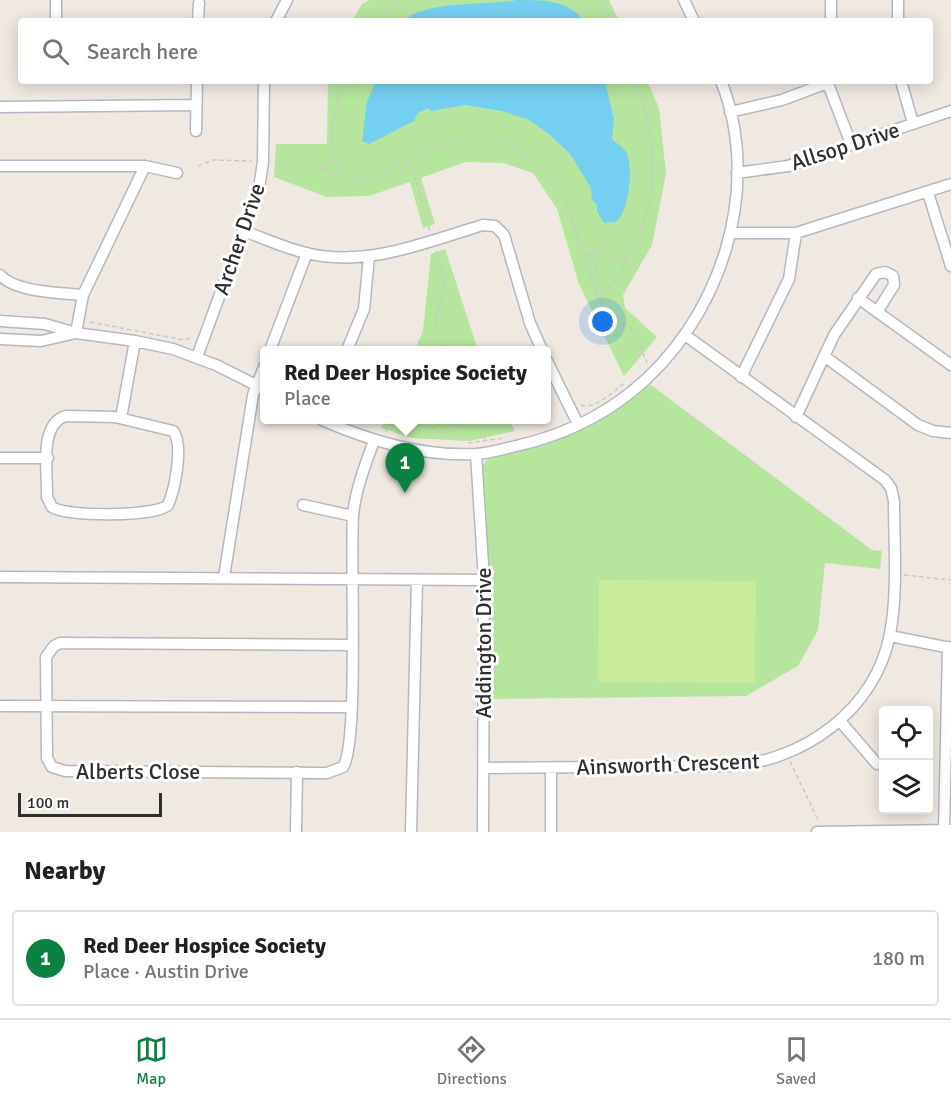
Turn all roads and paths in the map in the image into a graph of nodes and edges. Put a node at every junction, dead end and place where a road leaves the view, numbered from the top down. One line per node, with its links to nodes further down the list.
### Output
1 (56, 0): 9 (street)
2 (287, 0): 11 (street)
3 (397, 0): 12 (path)
4 (602, 0): 13 (path)
5 (684, 0): 14 (street)
6 (831, 0): 15 (street)
7 (898, 0): 16 (street)
8 (199, 1): 10 (street)
9 (56, 18)
10 (198, 18)
11 (278, 18)
12 (381, 18)
13 (611, 18)
14 (693, 18)
15 (831, 18)
16 (898, 18)
17 (196, 84): 25 (street)
18 (264, 84): 45 (street, Archer Drive)
19 (344, 84): 32 (path)
20 (636, 84): 55 (path)
21 (723, 84): 28 (street)
22 (822, 84): 28 (street)
23 (828, 84): 31 (street)
24 (903, 84): 29 (street)
25 (196, 105): 26 (street); 30 (street)
26 (0, 107)
27 (951, 111): 29 (street, Allsop Drive)
28 (730, 112): 41 (street)
29 (913, 123): 31 (street, Allsop Drive)
30 (196, 131)
31 (851, 144): 41 (street, Allsop Drive)
32 (335, 157): 39 (path); 42 (path)
33 (252, 161): 38 (path)
34 (409, 161): 42 (path); 48 (path); 53 (path)
35 (275, 163): 39 (path)
36 (0, 166): 37 (street)
37 (145, 166): 40 (street); 61 (street)
38 (198, 166)
39 (323, 169): 42 (path)
40 (177, 173)
41 (737, 173): 46 (street)
42 (341, 175)
43 (951, 184): 44 (street)
44 (928, 193): 47 (street); 56 (street)
45 (244, 231): 52 (street); 77 (street, Archer Drive)
46 (730, 233): 47 (street); 68 (street)
47 (796, 233): 82 (street)
48 (431, 235)
49 (604, 242): 51 (path)
50 (434, 244): 74 (path)
51 (592, 253): 53 (path); 55 (path); 58 (path)
52 (307, 254): 54 (street); 72 (street)
53 (584, 256): 63 (path)
54 (369, 257): 73 (street); 75 (street)
55 (630, 258): 60 (path)
56 (951, 266)
57 (0, 275): 61 (street)
58 (599, 276)
59 (603, 286): 60 (path)
60 (606, 294): 63 (path)
61 (82, 295): 65 (street)
62 (858, 298): 64 (street); 64 (street); 76 (street)
63 (600, 301): 80 (path)
64 (877, 312): 78 (street)
65 (78, 320): 67 (street); 69 (path)
66 (0, 321): 67 (street)
67 (76, 333): 70 (street); 71 (street)
68 (685, 334): 82 (street, Ainsworth Crescent); 93 (street)
69 (194, 336)
70 (0, 339)
71 (135, 340): 77 (street); 87 (street)
72 (272, 346)
73 (349, 346)
74 (449, 346)
75 (540, 346)
76 (824, 356): 86 (street); 94 (street)
77 (197, 357): 83 (street)
78 (951, 365)
79 (551, 368): 93 (street)
80 (642, 368)
81 (631, 377): 85 (path)
82 (741, 377): 86 (street, Ainsworth Crescent)
83 (260, 387)
84 (260, 391): 107 (street)
85 (579, 404)
86 (796, 417): 106 (street, Ainsworth Crescent)
87 (121, 418): 103 (street); 103 (street)
88 (332, 424): 98 (street)
89 (389, 424): 95 (path)
90 (431, 424): 91 (path)
91 (460, 424)
92 (483, 424): 97 (path)
93 (578, 424): 101 (street)
94 (951, 433)
95 (385, 434)
96 (509, 436): 97 (path)
97 (485, 440): 99 (path); 100 (path)
98 (374, 441): 101 (street); 105 (street, Alberts Close)
99 (468, 443)
100 (486, 445)
101 (476, 454): 111 (street, Addington Drive)
102 (0, 458): 103 (street)
103 (48, 458)
104 (303, 505): 105 (street)
105 (353, 516): 109 (street, Alberts Close)
106 (893, 574): 112 (path); 113 (street, Ainsworth Crescent)
107 (224, 577): 108 (street); 109 (street)
108 (0, 578)
109 (352, 580): 110 (street); 114 (street, Alberts Close)
110 (417, 580): 111 (street); 128 (street)
111 (484, 580): 122 (street, Addington Drive)
112 (951, 580)
113 (890, 636): 115 (street); 119 (street, Ainsworth Crescent)
114 (352, 645): 117 (street, Alberts Close); 118 (street, Alberts Close)
115 (950, 648): 126 (street)
116 (0, 706): 117 (street)
117 (46, 706): 118 (street); 124 (street, Alberts Close)
118 (351, 707): 124 (street, Alberts Close)
119 (840, 721): 120 (street, Ainsworth Crescent); 121 (street)
120 (788, 754): 123 (street, Ainsworth Crescent); 125 (path)
121 (877, 764)
122 (483, 768): 123 (street, Ainsworth Crescent); 129 (street, Addington Drive)
123 (551, 768): 130 (street)
124 (297, 772): 127 (street)
125 (819, 830): 126 (street)
126 (948, 830)
127 (296, 832)
128 (411, 832)
129 (483, 832)
130 (551, 832)

